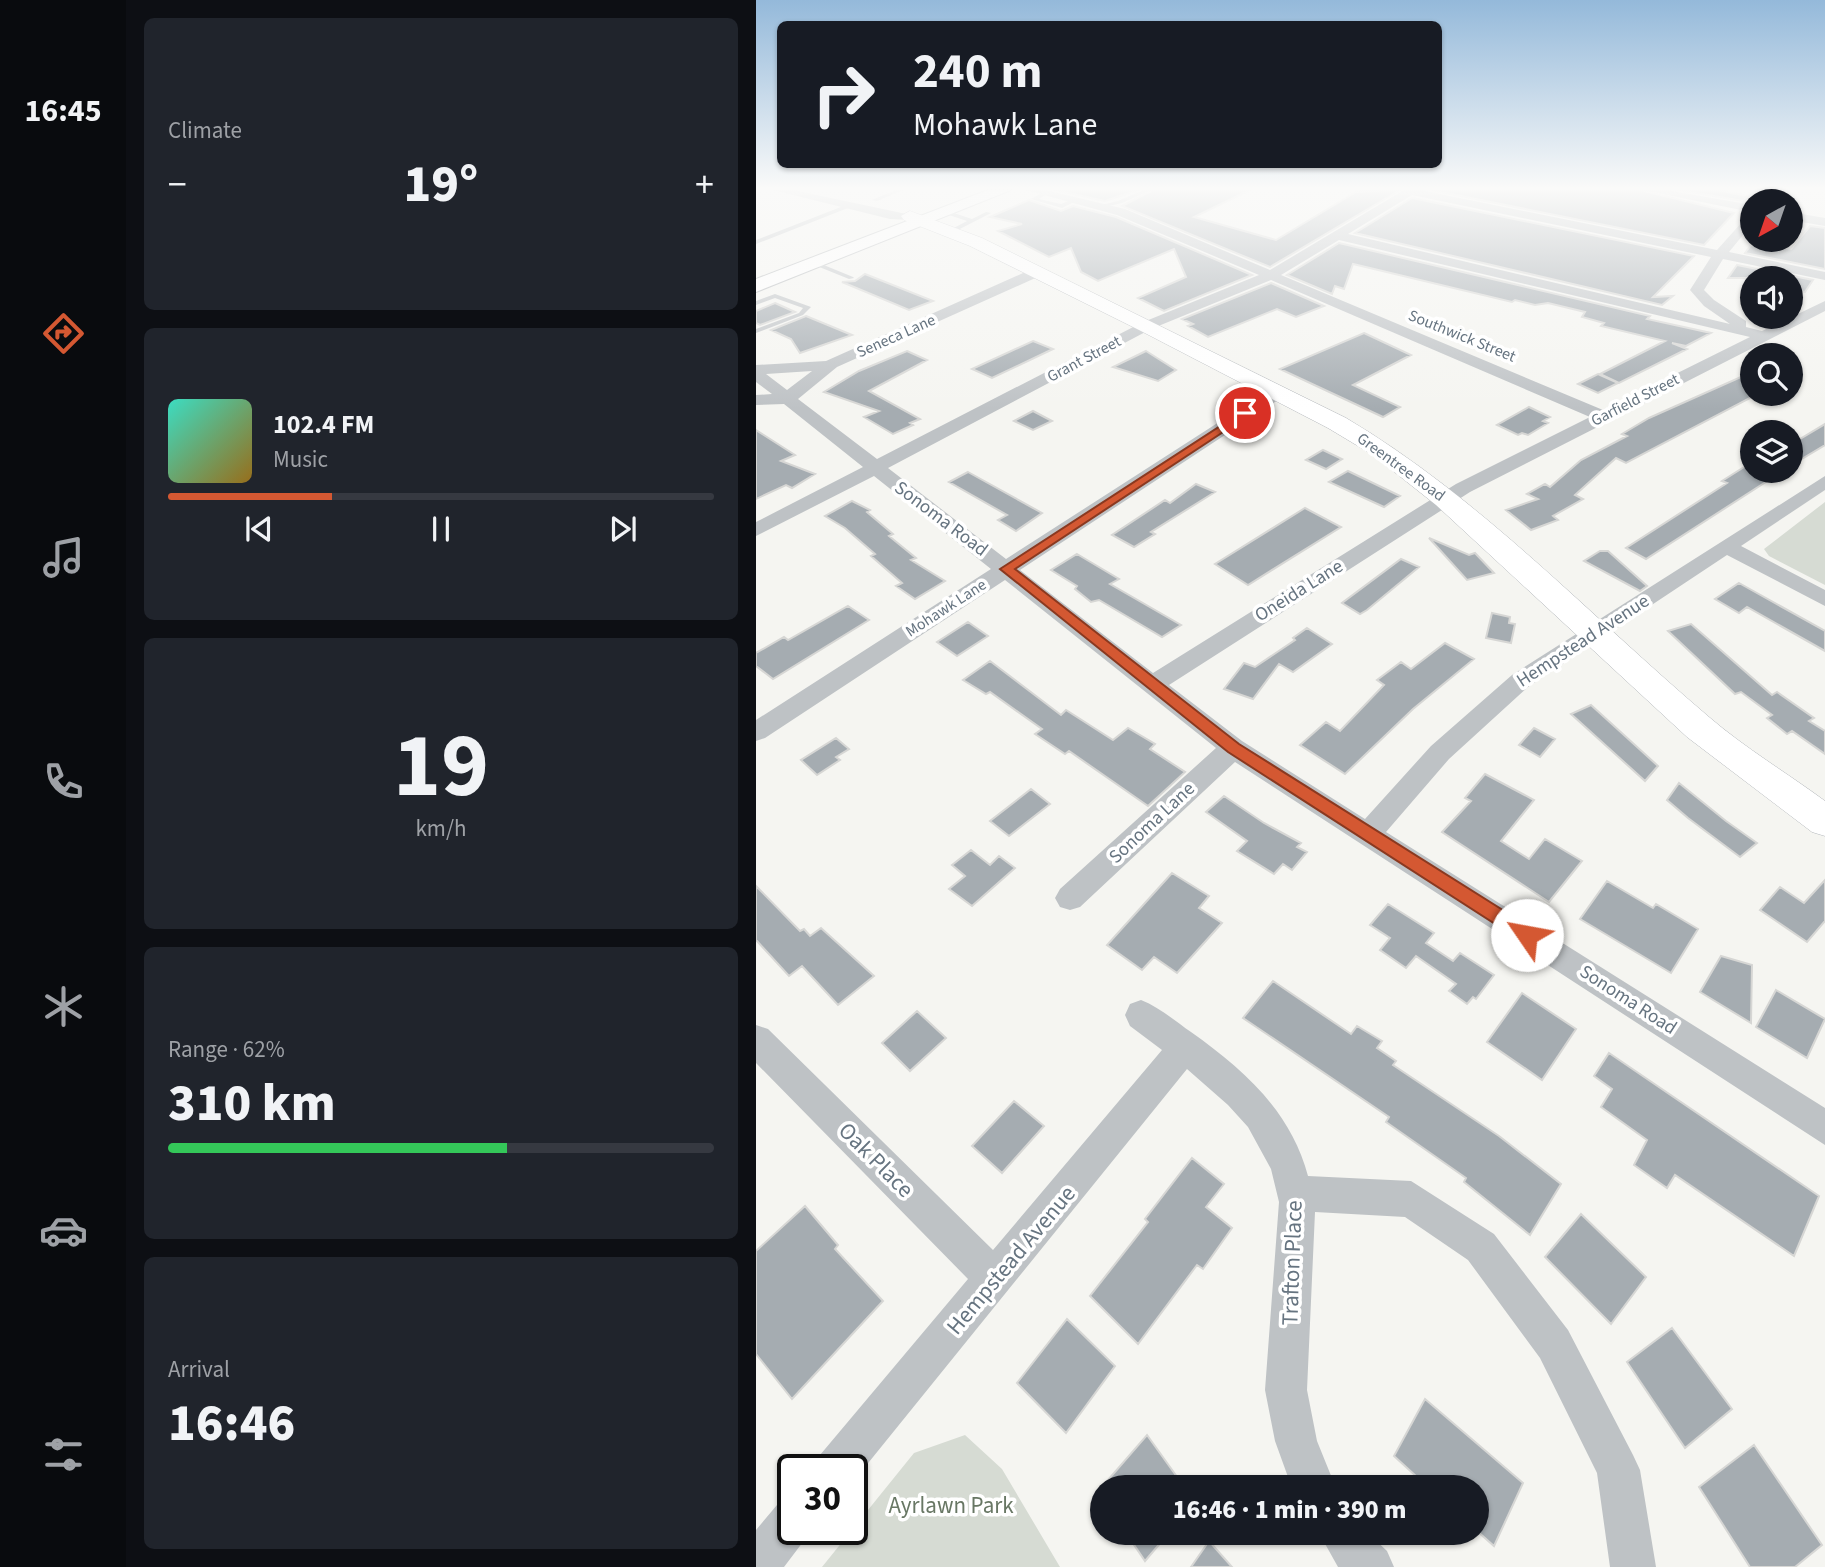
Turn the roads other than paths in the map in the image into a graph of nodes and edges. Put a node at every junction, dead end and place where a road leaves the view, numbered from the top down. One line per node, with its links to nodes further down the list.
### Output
1 (787, 263): 10 (main road)
2 (814, 263): 13 (lane); 14 (main road)
3 (1022, 263): 9 (street, Greentree Road)
4 (1242, 263): 11 (street, Southwick Street)
5 (1292, 263): 11 (street, Grant Street)
6 (1454, 263): 19 (street)
7 (1714, 263): 19 (street)
8 (1764, 263): 12 (street)
9 (1037, 272): 17 (street, Greentree Road); 20 (street, Seneca Lane)
10 (756, 274)
11 (1272, 275): 17 (street, Grant Street); 25 (street, Southwick Street)
12 (1825, 276)
13 (851, 278)
14 (756, 286)
15 (756, 303): 18 (lane)
16 (1825, 305): 19 (street, Garfield Street)
17 (1146, 326): 22 (street, Greentree Road); 26 (street, Grant Street)
18 (756, 331)
19 (1764, 336): 25 (street, Garfield Street)
20 (831, 365): 21 (street, Seneca Lane); 23 (street, Seneca Lane)
21 (756, 372): 23 (street, Sonoma Road)
22 (1278, 392): 28 (street, Greentree Road); 31 (street, Mohawk Lane)
23 (788, 399): 24 (street); 26 (street, Sonoma Road)
24 (756, 400)
25 (1602, 416): 28 (street, Garfield Street)
26 (874, 470): 29 (street, Grant Street); 31 (street, Sonoma Road)
27 (1825, 482): 30 (street, Hempstead Avenue)
28 (1446, 499): 33 (street, Greentree Road); 34 (street, Oneida Lane)
29 (756, 530)
30 (1727, 547): 32 (street); 33 (street, Hempstead Avenue)
31 (1006, 569): 34 (street, Sonoma Road); 35 (street, Mohawk Lane)
32 (1825, 599)
33 (1594, 633): 37 (street, Greentree Road); 38 (street, Hempstead Avenue)
34 (1153, 684): 36 (street, Sonoma Road)
35 (756, 732)
36 (1234, 748): 38 (street, Sonoma Road); 39 (street, Sonoma Lane)
37 (1825, 821)
38 (1369, 833): 43 (street, Sonoma Road)
39 (1070, 898)
40 (1141, 1015): 42 (street, Trafton Place)
41 (756, 1040): 45 (street, Oak Place)
42 (1184, 1048): 44 (street, Trafton Place); 45 (street, Hempstead Avenue)
43 (1825, 1128)
44 (1296, 1193): 47 (street, Trafton Place); 52 (street)
45 (995, 1279): 46 (street, Hempstead Avenue)
46 (848, 1454)
47 (1309, 1475)
48 (777, 1540): 50 (street)
49 (1349, 1545): 51 (street)
50 (756, 1565)
51 (1371, 1567)
52 (1633, 1567)

